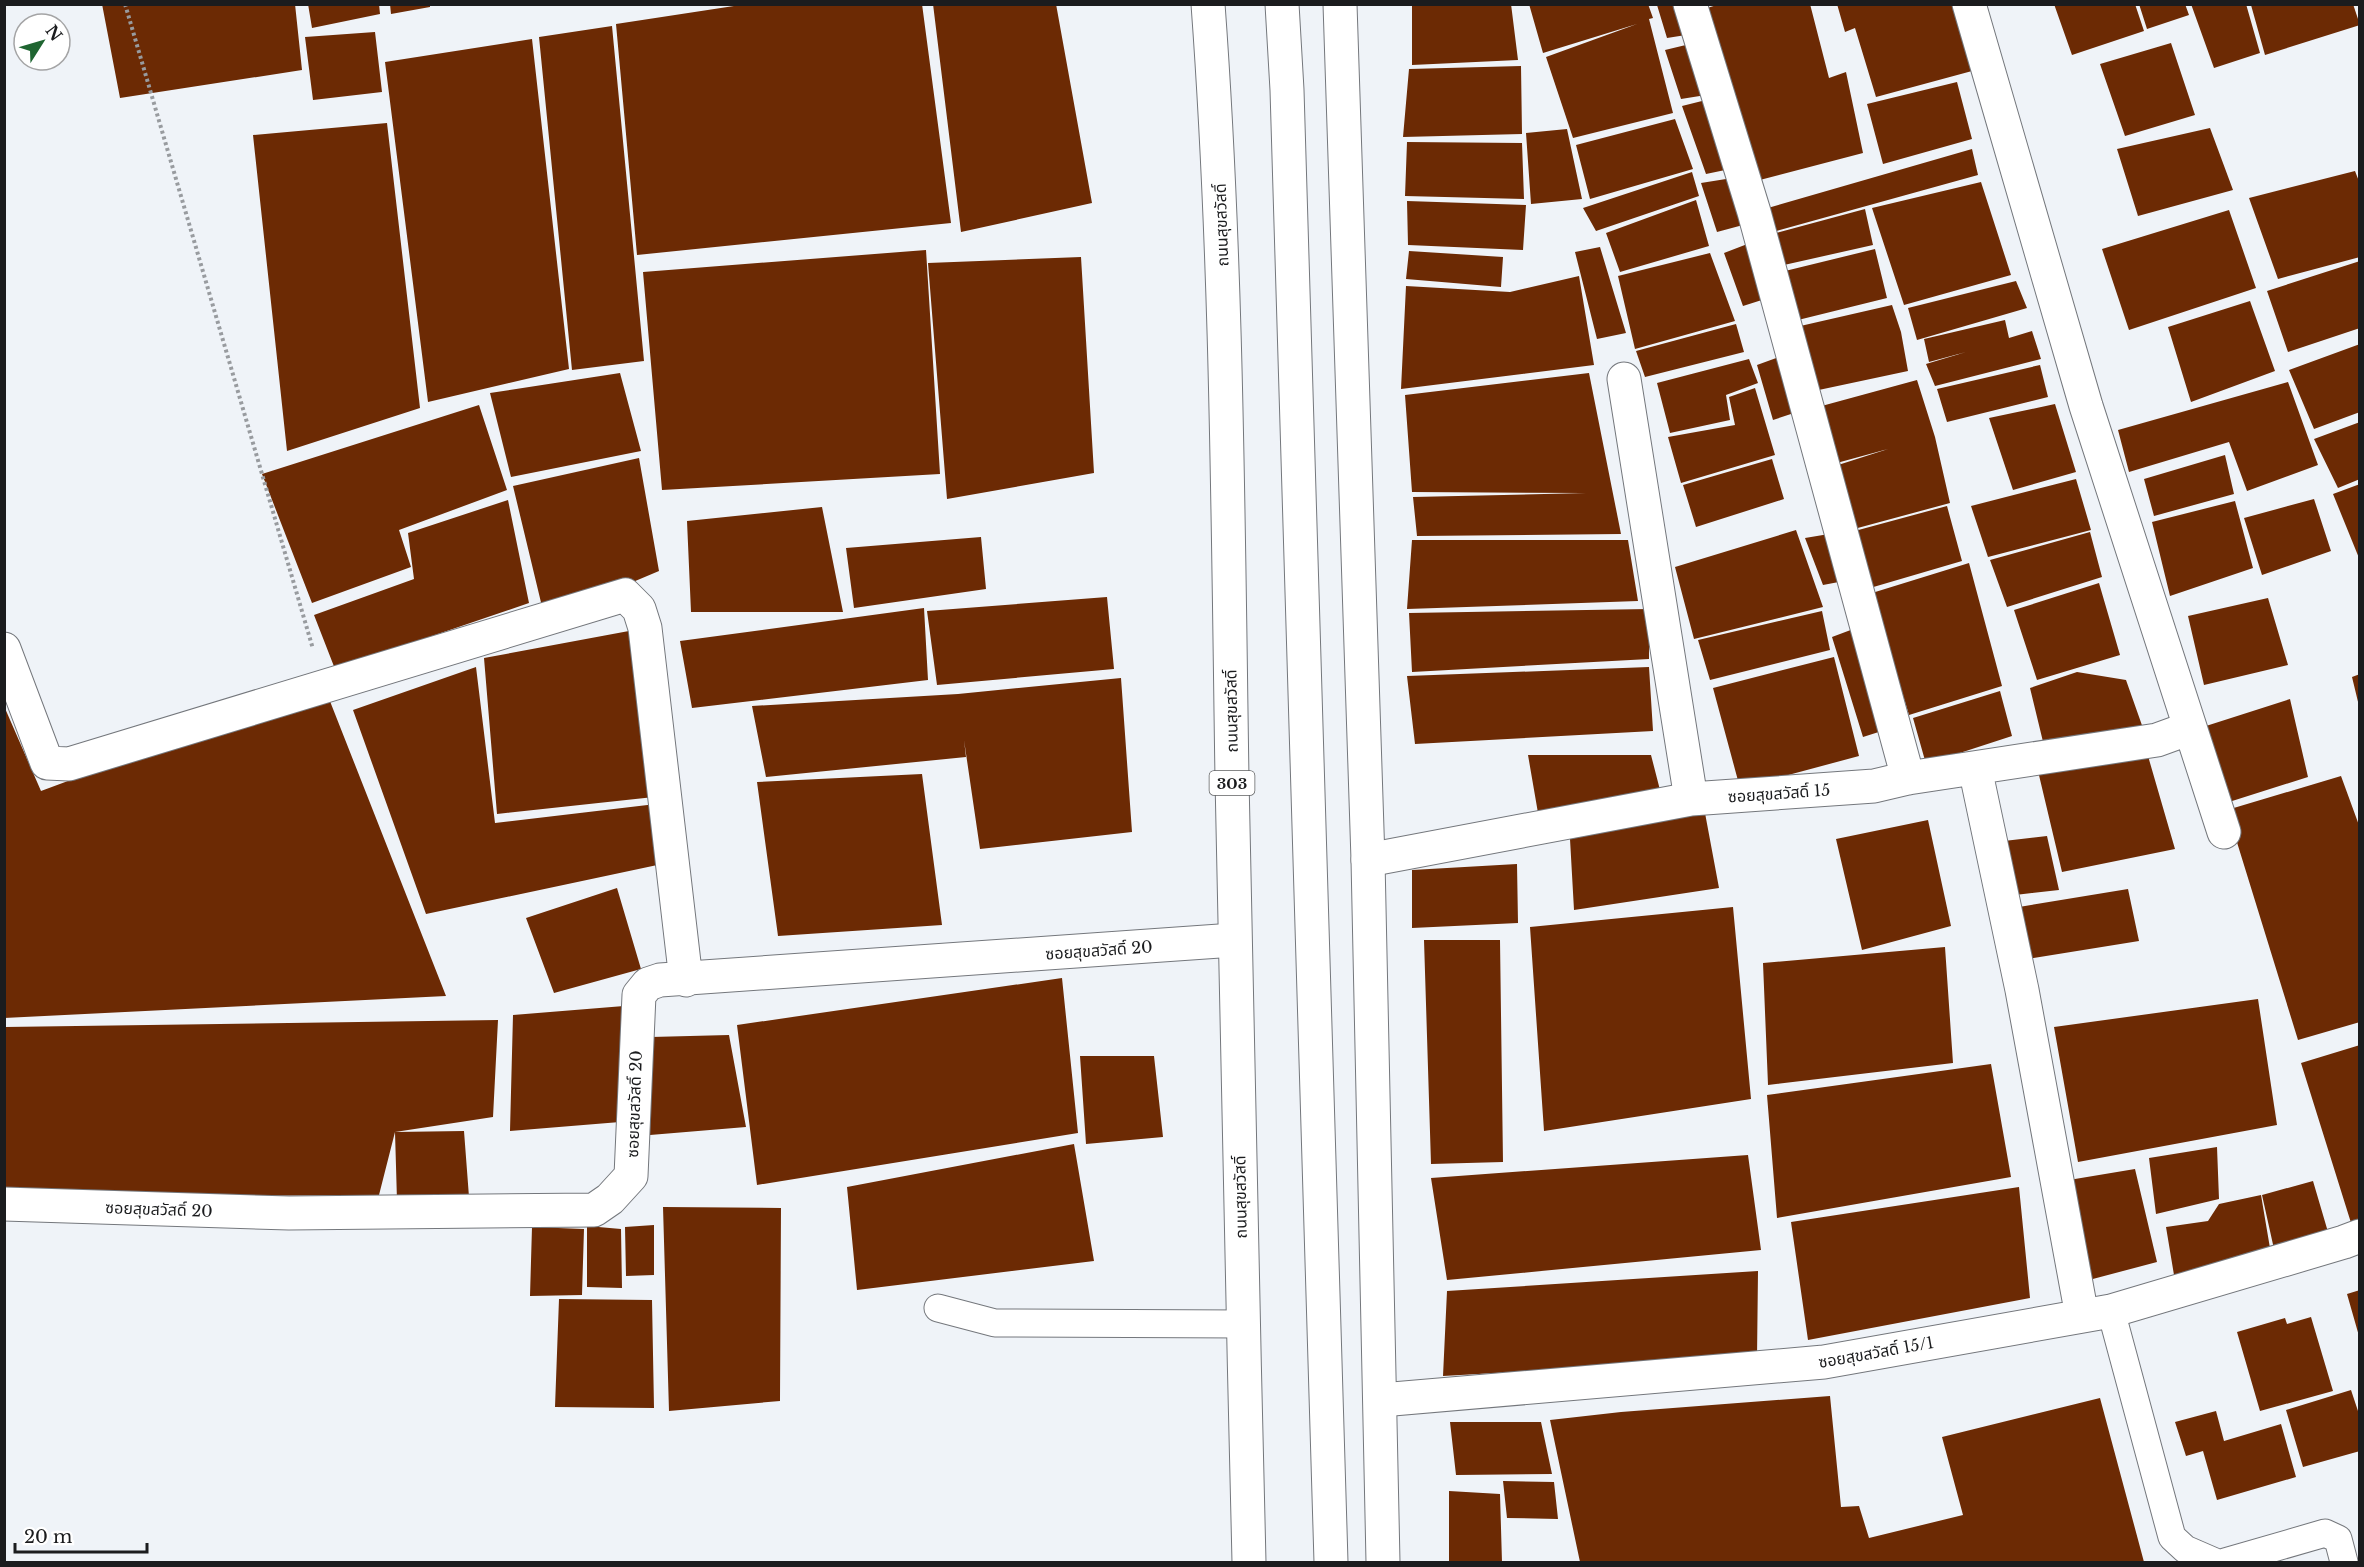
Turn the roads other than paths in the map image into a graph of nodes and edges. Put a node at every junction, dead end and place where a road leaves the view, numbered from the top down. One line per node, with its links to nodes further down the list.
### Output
1 (1208, 4): 14 (street, ถนนสุขสวัสดิ์ / 303)
2 (1282, 4): 23 (street)
3 (1340, 4): 13 (street)
4 (1690, 4): 10 (street)
5 (1969, 4): 8 (street)
6 (1624, 379): 11 (street)
7 (4, 649): 15 (street)
8 (2190, 728): 9 (street, ซอยสุขสวัสดิ์ 15); 12 (street)
9 (1975, 768): 10 (street, ซอยสุขสวัสดิ์ 15); 19 (street)
10 (1908, 778): 11 (street, ซอยสุขสวัสดิ์ 15)
11 (1691, 799): 13 (street, ซอยสุขสวัสดิ์ 15)
12 (2224, 832)
13 (1368, 860): 21 (street)
14 (1234, 940): 15 (street, ซอยสุขสวัสดิ์ 20); 20 (street, ถนนสุขสวัสดิ์ / 303)
15 (686, 980): 16 (street, ซอยสุขสวัสดิ์ 20)
16 (4, 1204)
17 (2360, 1236): 19 (street, ซอยสุขสวัสดิ์ 15/1)
18 (939, 1308): 20 (lane)
19 (2096, 1313): 21 (street, ซอยสุขสวัสดิ์ 15/1); 25 (lane)
20 (1243, 1324): 22 (street, ถนนสุขสวัสดิ์ / 303)
21 (1381, 1400): 24 (street)
22 (1249, 1563)
23 (1331, 1563)
24 (1383, 1563)
25 (2215, 1563)
26 (2225, 1563): 27 (lane)
27 (2344, 1563)

